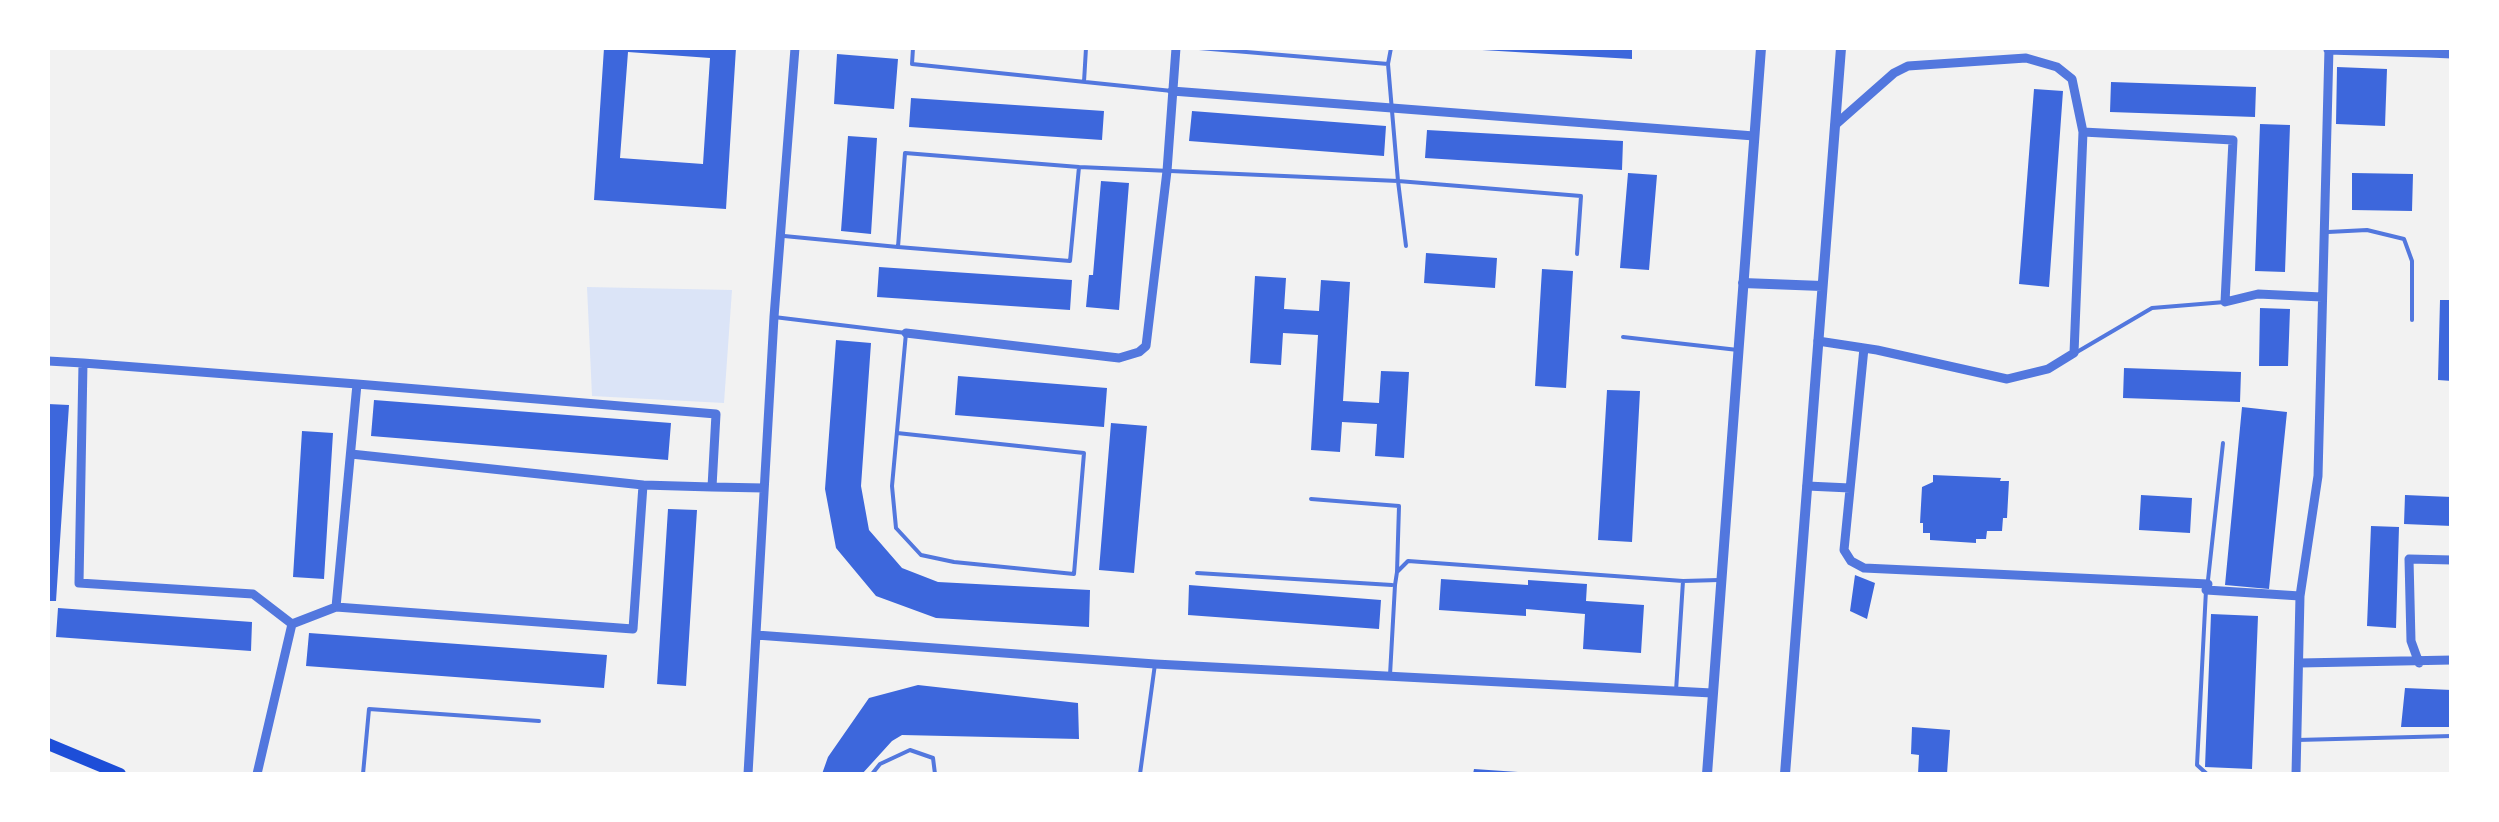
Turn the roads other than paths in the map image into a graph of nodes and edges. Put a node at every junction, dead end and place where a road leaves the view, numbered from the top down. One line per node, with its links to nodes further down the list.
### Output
1 (794, 48): 23 (street)
2 (913, 48): 13 (lane)
3 (1086, 48): 13 (lane)
4 (1176, 48): 14 (street)
5 (1199, 48): 12 (lane)
6 (1392, 48): 12 (lane)
7 (1761, 48): 18 (street)
8 (1841, 48): 16 (street)
9 (2329, 49): 10 (street); 22 (street)
10 (2429, 50): 11 (street)
11 (2452, 54)
12 (1388, 64): 15 (lane)
13 (1084, 82): 14 (lane)
14 (1172, 91): 15 (street); 20 (street)
15 (1394, 110): 18 (street); 21 (lane)
16 (1835, 126): 17 (street); 28 (street)
17 (2083, 132): 30 (street); 38 (street)
18 (1754, 136): 27 (street)
19 (1079, 167): 20 (lane); 25 (lane); 25 (lane)
20 (1167, 172): 21 (lane); 33 (street)
21 (1398, 181): 24 (lane); 26 (lane)
22 (2323, 232): 29 (street); 32 (lane)
23 (780, 235): 25 (lane); 31 (street)
24 (1406, 246)
25 (898, 247)
26 (1577, 254)
27 (1743, 283): 28 (street); 37 (street)
28 (1822, 286): 35 (street)
29 (2322, 297): 30 (street); 58 (street)
30 (2224, 302): 38 (lane)
31 (774, 318): 33 (lane); 48 (street)
32 (2412, 320)
33 (906, 333): 42 (lane)
34 (1623, 336): 37 (lane)
35 (1818, 341): 36 (street); 47 (street)
36 (1864, 348): 38 (street); 49 (street)
37 (1738, 350): 54 (street)
38 (2074, 354)
39 (48, 361): 40 (street)
40 (83, 363): 41 (street); 60 (street)
41 (356, 384): 44 (street); 46 (street)
42 (896, 433): 42 (lane)
43 (2223, 444): 57 (lane)
44 (351, 454): 45 (street); 59 (street)
45 (642, 485): 46 (street); 59 (street)
46 (712, 486): 48 (street)
47 (1807, 486): 49 (street); 81 (street)
48 (764, 488): 61 (street)
49 (1850, 488): 57 (street)
50 (1311, 499): 52 (lane)
51 (2452, 560): 63 (street)
52 (1397, 572): 55 (lane); 56 (lane)
53 (1198, 573): 56 (lane)
54 (1721, 580): 55 (lane); 68 (street)
55 (1683, 581): 67 (lane)
56 (1395, 586): 66 (lane)
57 (2207, 587): 58 (street); 82 (lane)
58 (2300, 596): 64 (street)
59 (336, 607): 60 (street)
60 (292, 624): 74 (street)
61 (756, 635): 65 (street); 76 (street)
62 (2452, 660): 63 (street)
63 (2419, 662): 64 (street)
64 (2300, 663): 71 (street)
65 (1155, 664): 66 (street); 79 (lane)
66 (1390, 678): 67 (street)
67 (1676, 691): 68 (street)
68 (1712, 693): 80 (street)
69 (539, 721): 75 (lane)
70 (2452, 736): 71 (lane)
71 (2297, 740): 83 (street)
72 (48, 744): 73 (main road)
73 (120, 774)
74 (257, 774)
75 (363, 774)
76 (748, 774)
77 (872, 774): 78 (lane)
78 (935, 774)
79 (1140, 774)
80 (1707, 774)
81 (1786, 774)
82 (2208, 774)
83 (2296, 774)

